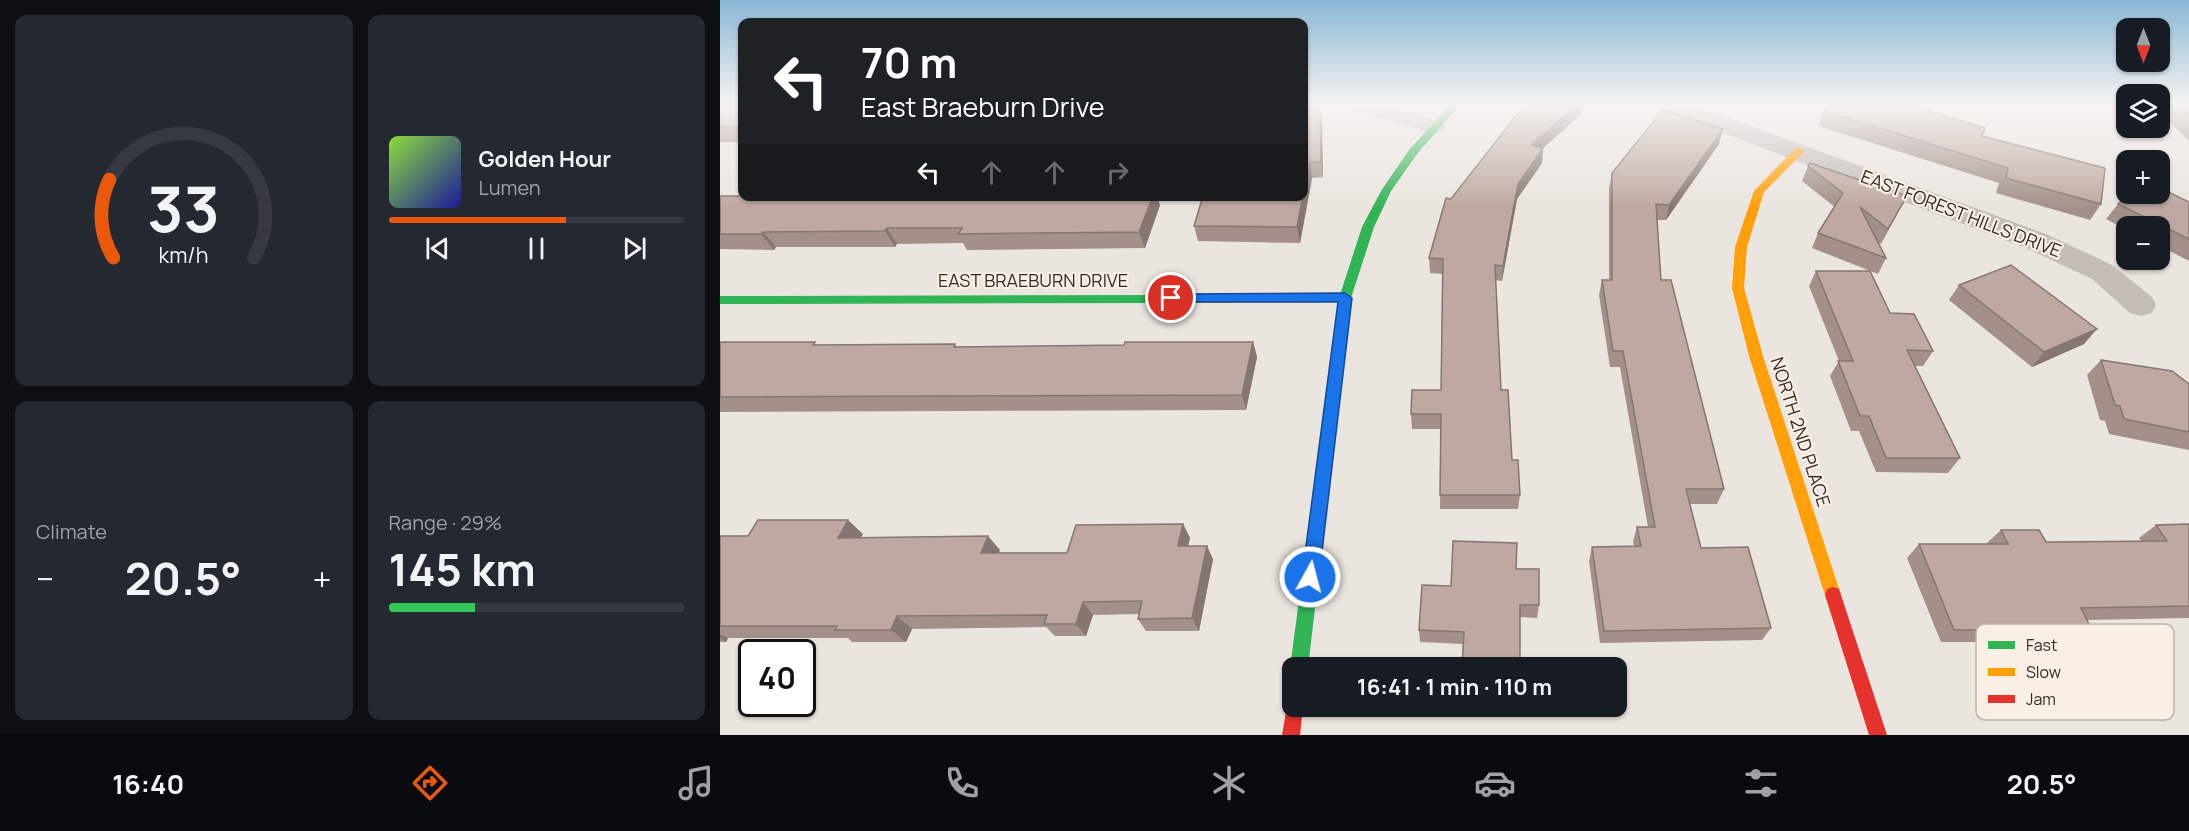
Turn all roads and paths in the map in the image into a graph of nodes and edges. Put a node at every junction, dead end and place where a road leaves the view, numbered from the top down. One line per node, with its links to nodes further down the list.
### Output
1 (1423, 139): 4 (street)
2 (1766, 139): 3 (street, EAST FOREST HILLS DRIVE)
3 (1799, 151): 6 (street, EAST FOREST HILLS DRIVE); 10 (street, NORTH 2ND PLACE)
4 (1345, 298): 5 (street, EAST BRAEBURN DRIVE); 7 (street)
5 (720, 300)
6 (2141, 305)
7 (1300, 657)
8 (1293, 717): 9 (street)
9 (1291, 735)
10 (1878, 735)

